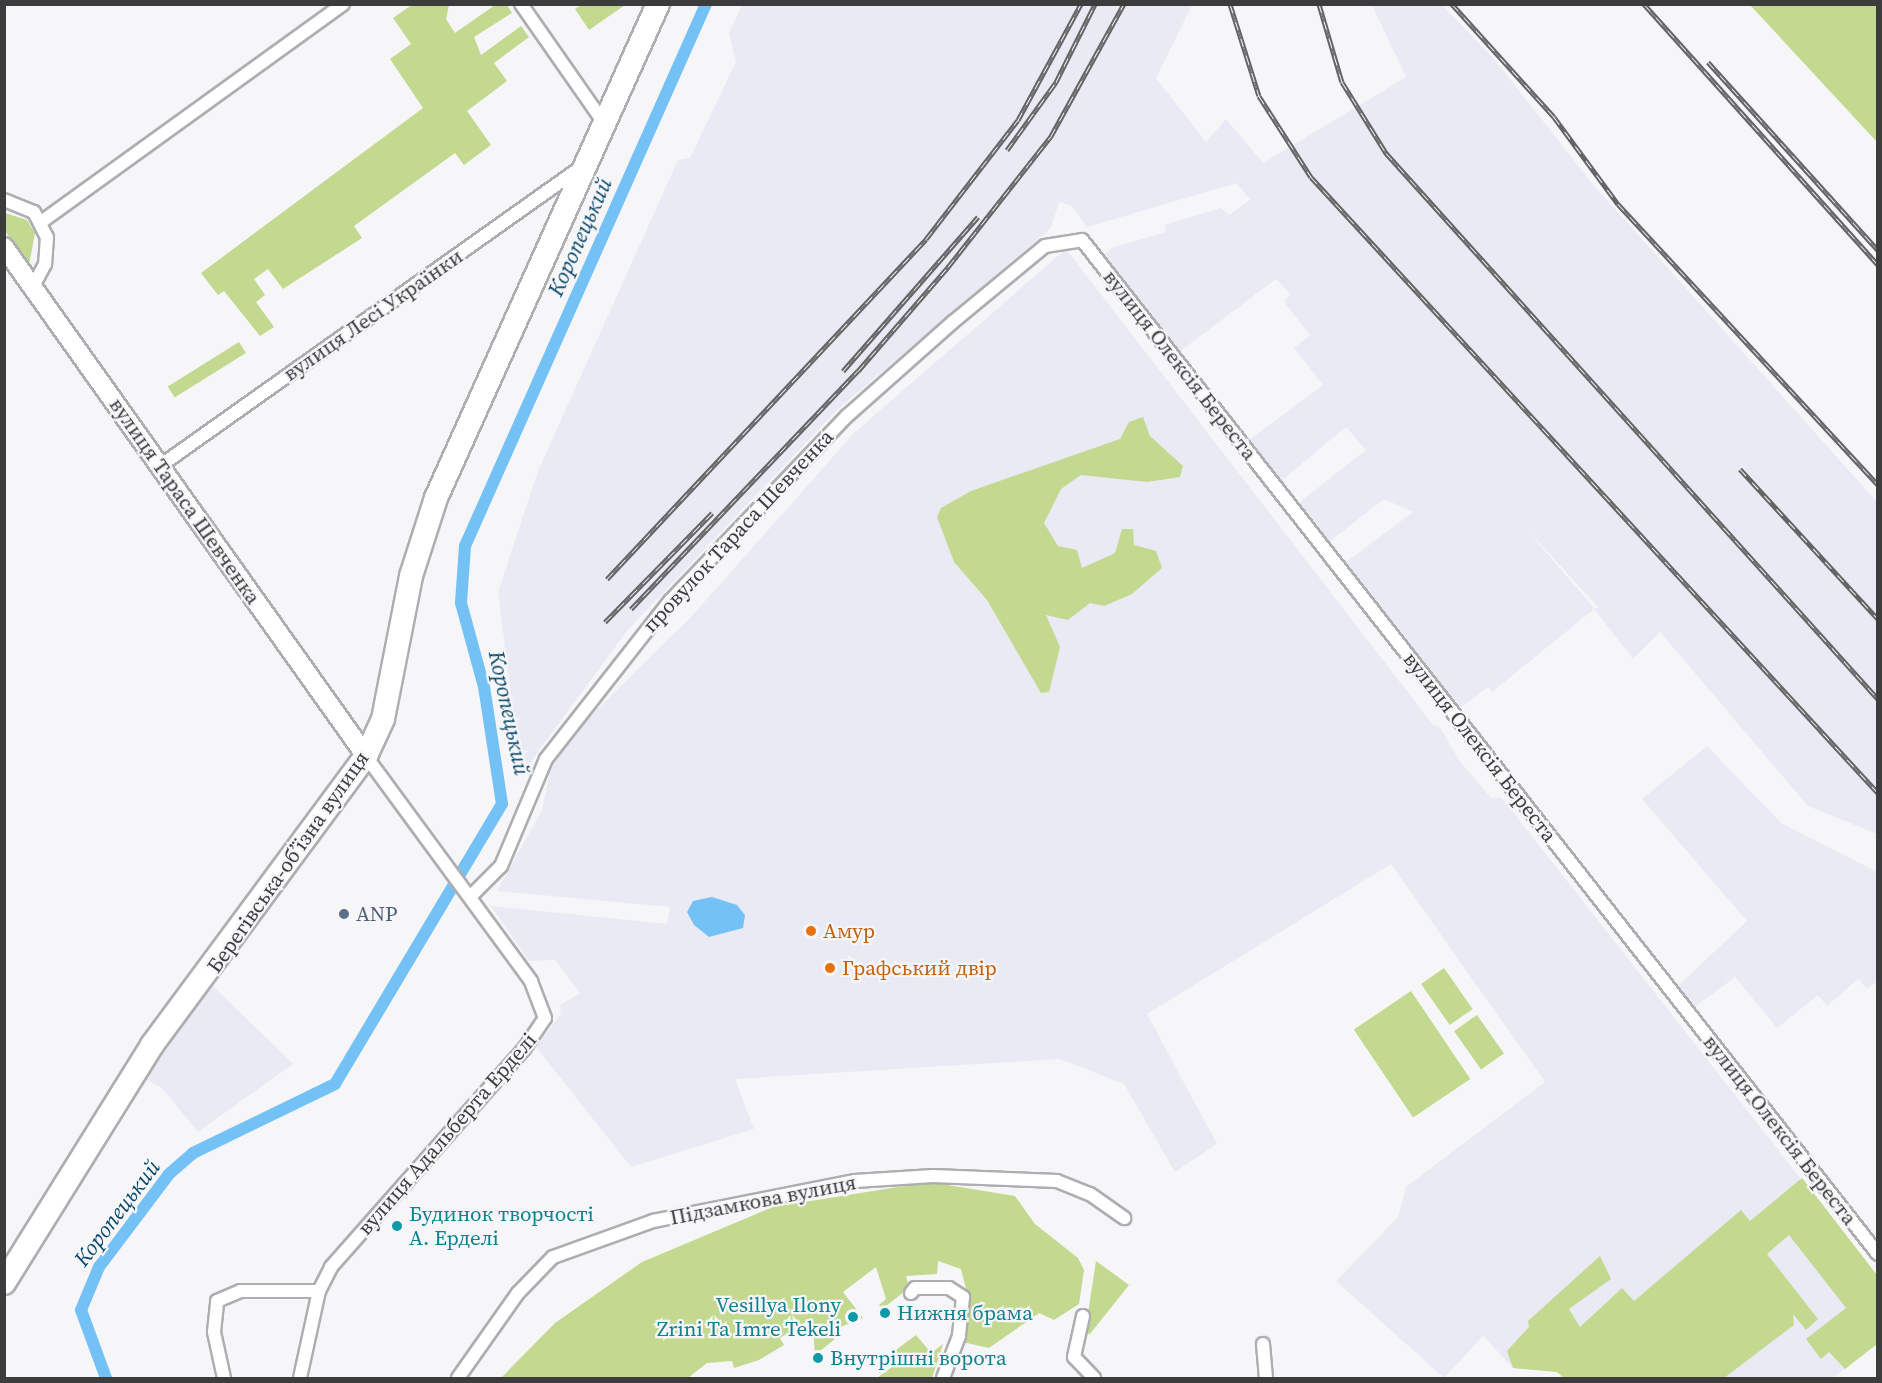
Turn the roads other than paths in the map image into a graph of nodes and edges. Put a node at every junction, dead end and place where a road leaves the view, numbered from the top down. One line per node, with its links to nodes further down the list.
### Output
1 (343, 4): 7 (street)
2 (521, 4): 4 (street)
3 (658, 4): 4 (highway, Берегівська-обʼїзна вулиця)
4 (604, 123): 5 (highway, Берегівська-обʼїзна вулиця)
5 (587, 164): 11 (street, вулиця Лесі Українки); 12 (highway, Берегівська-обʼїзна вулиця)
6 (4, 200): 7 (street)
7 (41, 222): 10 (street)
8 (1082, 240): 13 (street, провулок Тараса Шевченка); 15 (street, вулиця Олексія Береста)
9 (4, 247): 10 (street, вулиця Тараса Шевченка)
10 (33, 287): 11 (street, вулиця Тараса Шевченка)
11 (160, 466): 12 (street, вулиця Тараса Шевченка)
12 (366, 756): 13 (street, вулиця Адальберта Ерделі); 16 (highway, Берегівська-обʼїзна вулиця)
13 (467, 893): 17 (street, вулиця Адальберта Ерделі)
14 (1124, 1218): 23 (street, Підзамкова вулиця)
15 (1878, 1254)
16 (4, 1282)
17 (319, 1290): 21 (street); 22 (street, вулиця Адальберта Ерделі)
18 (911, 1293): 24 (street)
19 (1083, 1316): 25 (street)
20 (1263, 1344): 26 (street)
21 (224, 1378)
22 (300, 1378)
23 (458, 1378)
24 (943, 1378)
25 (1094, 1378)
26 (1266, 1378)

